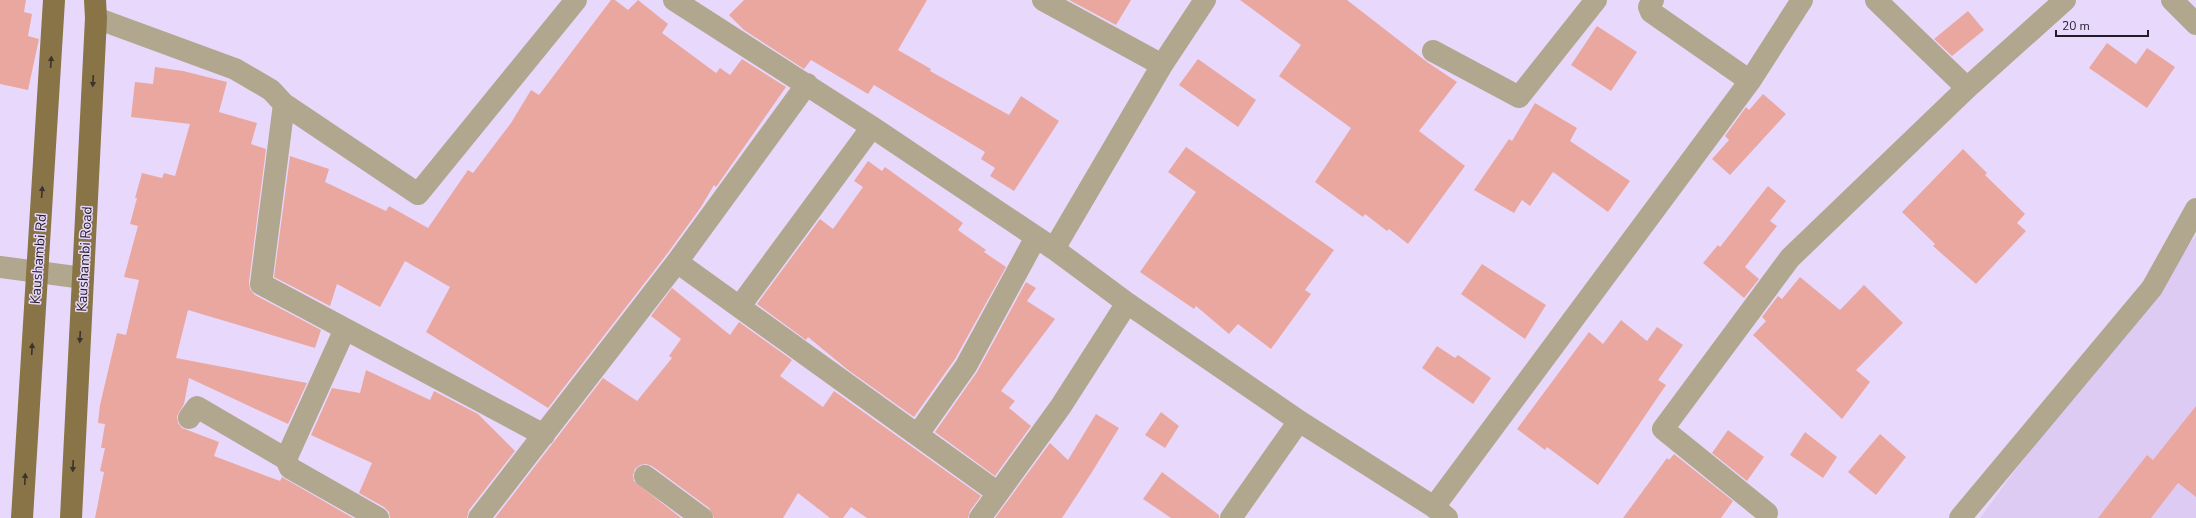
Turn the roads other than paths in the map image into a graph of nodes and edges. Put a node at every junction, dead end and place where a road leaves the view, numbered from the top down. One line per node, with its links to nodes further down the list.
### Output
1 (54, 0): 26 (main road, Kaushambi Rd, one-way to 1)
2 (576, 0): 19 (street)
3 (674, 0): 17 (street)
4 (1043, 0): 15 (street)
5 (1205, 0): 15 (street)
6 (1596, 0): 14 (street)
7 (1653, 0): 16 (street)
8 (1802, 0): 16 (street)
9 (1876, 0): 18 (street)
10 (2172, 0): 13 (street)
11 (2054, 3): 18 (street)
12 (95, 9): 19 (street); 27 (main road, Kaushambi Road, one-way to 27)
13 (2196, 24)
14 (1433, 51)
15 (1162, 65): 23 (street)
16 (1750, 81): 38 (street)
17 (807, 84): 20 (street); 24 (street)
18 (1967, 88): 39 (street)
19 (284, 104): 30 (street)
20 (872, 127): 22 (street); 29 (street)
21 (2196, 209): 47 (street)
22 (1036, 237): 23 (street); 33 (street)
23 (1054, 249): 28 (street)
24 (677, 262): 29 (street); 34 (street)
25 (0, 267): 26 (street)
26 (36, 272): 27 (street); 40 (main road, Kaushambi Rd, one-way to 26)
27 (83, 278): 41 (main road, Kaushambi Road, one-way to 41)
28 (1127, 303): 32 (street); 37 (street)
29 (740, 306): 33 (street)
30 (345, 329): 34 (street); 35 (street)
31 (190, 418): 35 (street)
32 (1299, 421): 38 (street); 46 (street)
33 (918, 434): 37 (street)
34 (544, 435): 43 (street)
35 (286, 458): 42 (street)
36 (645, 476): 44 (street)
37 (998, 493): 45 (street)
38 (1441, 513)
39 (1767, 513)
40 (22, 518)
41 (71, 518)
42 (378, 518)
43 (479, 518)
44 (702, 518)
45 (980, 518)
46 (1232, 518)
47 (1960, 518)

